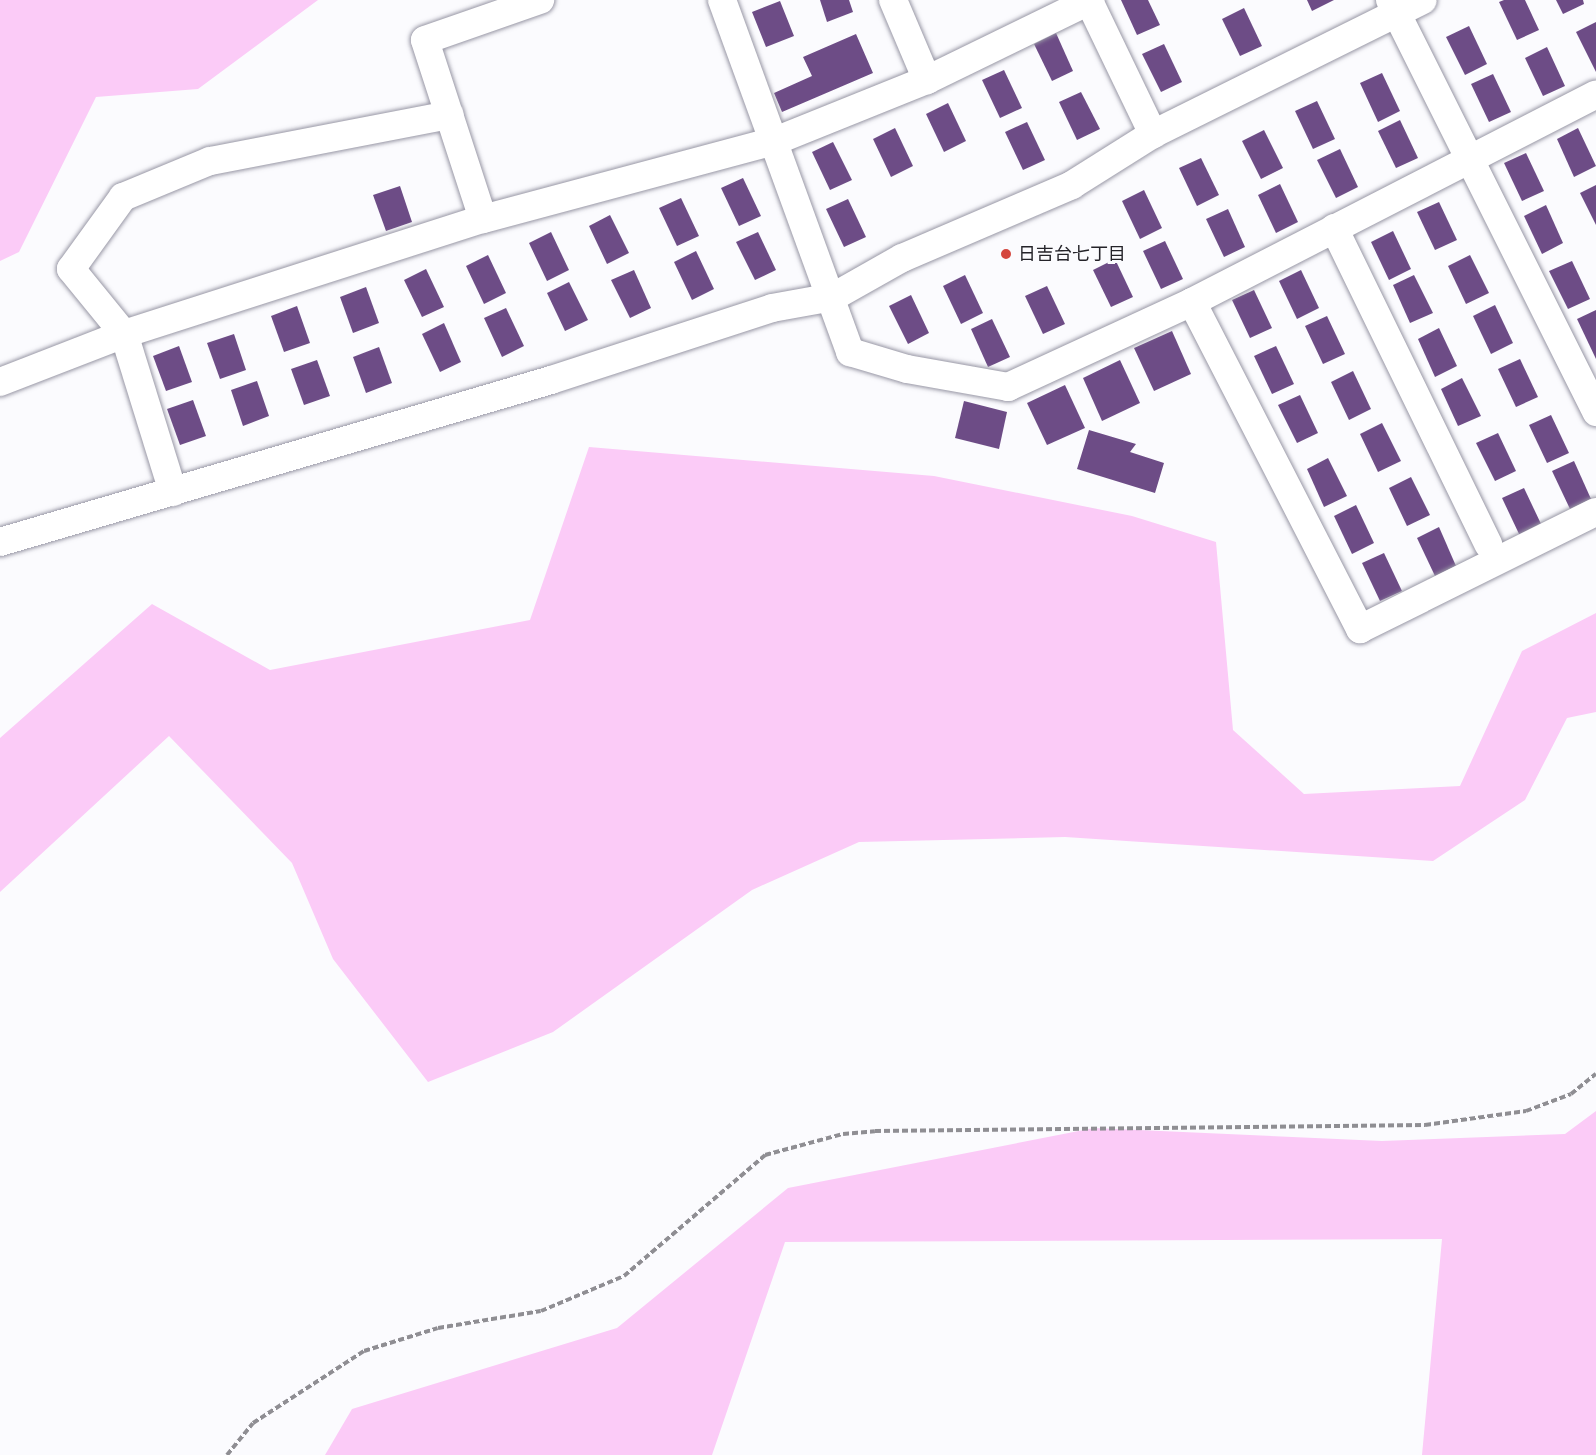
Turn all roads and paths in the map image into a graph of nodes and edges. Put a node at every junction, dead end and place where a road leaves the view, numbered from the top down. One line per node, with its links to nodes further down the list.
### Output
1 (540, 0): 9 (street)
2 (722, 0): 11 (street)
3 (893, 0): 7 (street)
4 (1090, 0): 7 (street); 10 (street)
5 (1423, 0): 6 (street)
6 (1393, 6): 10 (street); 12 (street)
7 (927, 80): 11 (street)
8 (1596, 94): 12 (street)
9 (450, 115): 13 (street); 17 (street)
10 (1153, 134): 15 (street)
11 (775, 141): 13 (street); 15 (street)
12 (1467, 158): 14 (street); 19 (street)
13 (483, 219): 17 (street)
14 (1334, 228): 16 (street); 23 (street)
15 (833, 297): 16 (street); 20 (street)
16 (1192, 302): 21 (street)
17 (124, 334): 18 (street); 20 (street)
18 (0, 382)
19 (1596, 412)
20 (173, 492): 22 (street)
21 (1596, 512)
22 (0, 542)
23 (1488, 544)
24 (1596, 1074): 25 (path)
25 (227, 1455)

